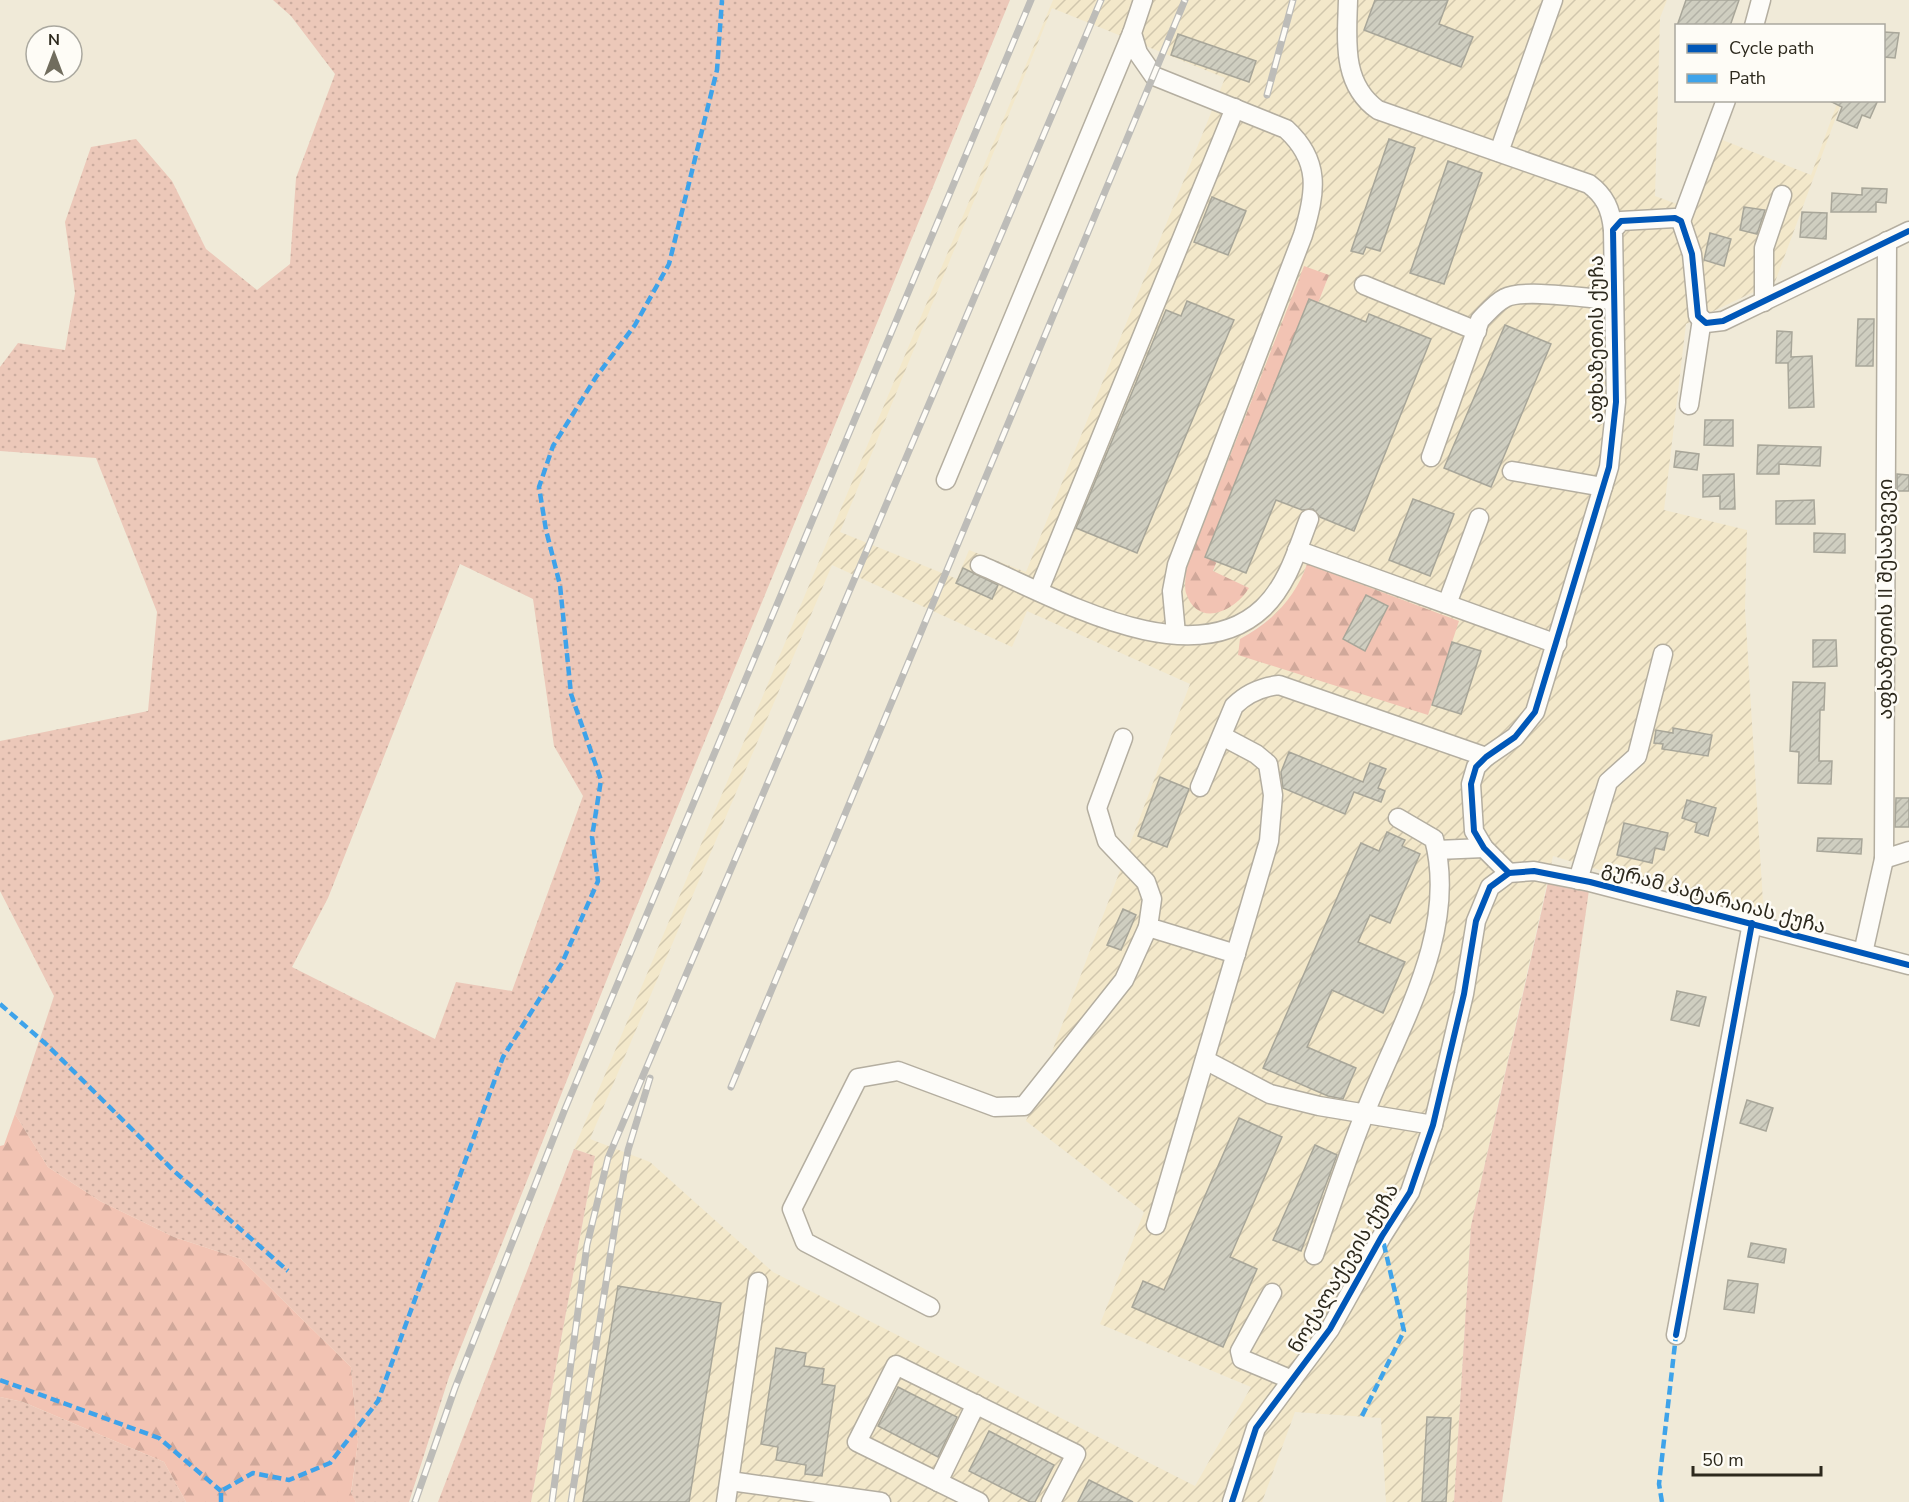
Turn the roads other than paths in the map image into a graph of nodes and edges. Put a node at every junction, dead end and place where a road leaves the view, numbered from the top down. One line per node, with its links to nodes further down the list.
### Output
1 (1143, 0): 6 (street)
2 (1348, 0): 9 (street)
3 (1553, 0): 9 (street)
4 (1761, 0): 5 (street)
5 (1755, 24)
6 (1132, 33): 8 (street); 23 (street)
7 (1725, 102): 11 (street)
8 (1234, 108): 29 (street); 31 (street)
9 (1498, 152): 12 (street)
10 (1782, 195): 17 (street)
11 (1681, 221): 12 (street, აფხაზეთის ქუჩა); 18 (street)
12 (1613, 230): 16 (street, აფხაზეთის ქუჩა)
13 (1909, 231): 14 (street)
14 (1887, 242): 17 (street); 42 (street, აფხაზეთის II შესახვევი)
15 (1364, 285): 19 (street)
16 (1613, 300): 19 (street); 24 (street, აფხაზეთის ქუჩა)
17 (1764, 302): 18 (street)
18 (1702, 320): 20 (street)
19 (1477, 331): 21 (street)
20 (1689, 405)
21 (1431, 457)
22 (1512, 471): 24 (street)
23 (946, 480)
24 (1603, 488): 32 (street, აფხაზეთის ქუჩა)
25 (1479, 518): 30 (street)
26 (1309, 519): 27 (street)
27 (1297, 550): 30 (street); 31 (street)
28 (980, 565): 29 (street)
29 (1039, 590): 31 (street)
30 (1447, 604): 32 (street)
31 (1176, 634)
32 (1557, 644): 36 (street, აფხაზეთის ქუჩა)
33 (1662, 654): 44 (street)
34 (1222, 736): 36 (street); 37 (street); 48 (street)
35 (1123, 738): 46 (street)
36 (1486, 757): 39 (street, აფხაზეთის ქუჩა)
37 (1200, 787)
38 (1398, 818): 40 (street)
39 (1484, 848): 40 (street); 43 (street, აფხაზეთის ქუჩა)
40 (1437, 850): 51 (street)
41 (1909, 851): 42 (street)
42 (1884, 859): 47 (street, აფხაზეთის II შესახვევი)
43 (1509, 873): 44 (street, გურამ პატარაიას ქუჩა); 52 (street, ნოქალაქევის ქუჩა)
44 (1578, 880): 45 (street, გურამ პატარაიას ქუჩა)
45 (1752, 923): 47 (street, გურამ პატარაიას ქუჩა); 58 (street)
46 (1148, 927): 48 (street); 57 (street)
47 (1863, 953): 49 (street, გურამ პატარაიას ქუჩა)
48 (1236, 954): 50 (street)
49 (1909, 965)
50 (1204, 1060): 51 (street); 53 (street)
51 (1364, 1114): 52 (street); 54 (street)
52 (1433, 1125): 59 (street, ნოქალაქევის ქუჩა)
53 (1156, 1225)
54 (1314, 1255)
55 (759, 1282): 61 (street)
56 (1272, 1293): 59 (street)
57 (930, 1307)
58 (1676, 1335)
59 (1292, 1380): 67 (street, ნოქალაქევის ქუჩა)
60 (976, 1404): 62 (street); 62 (street); 66 (street)
61 (729, 1481): 63 (street); 64 (street)
62 (938, 1482): 65 (street)
63 (726, 1502)
64 (881, 1502)
65 (979, 1502)
66 (1052, 1502)
67 (1232, 1502)

